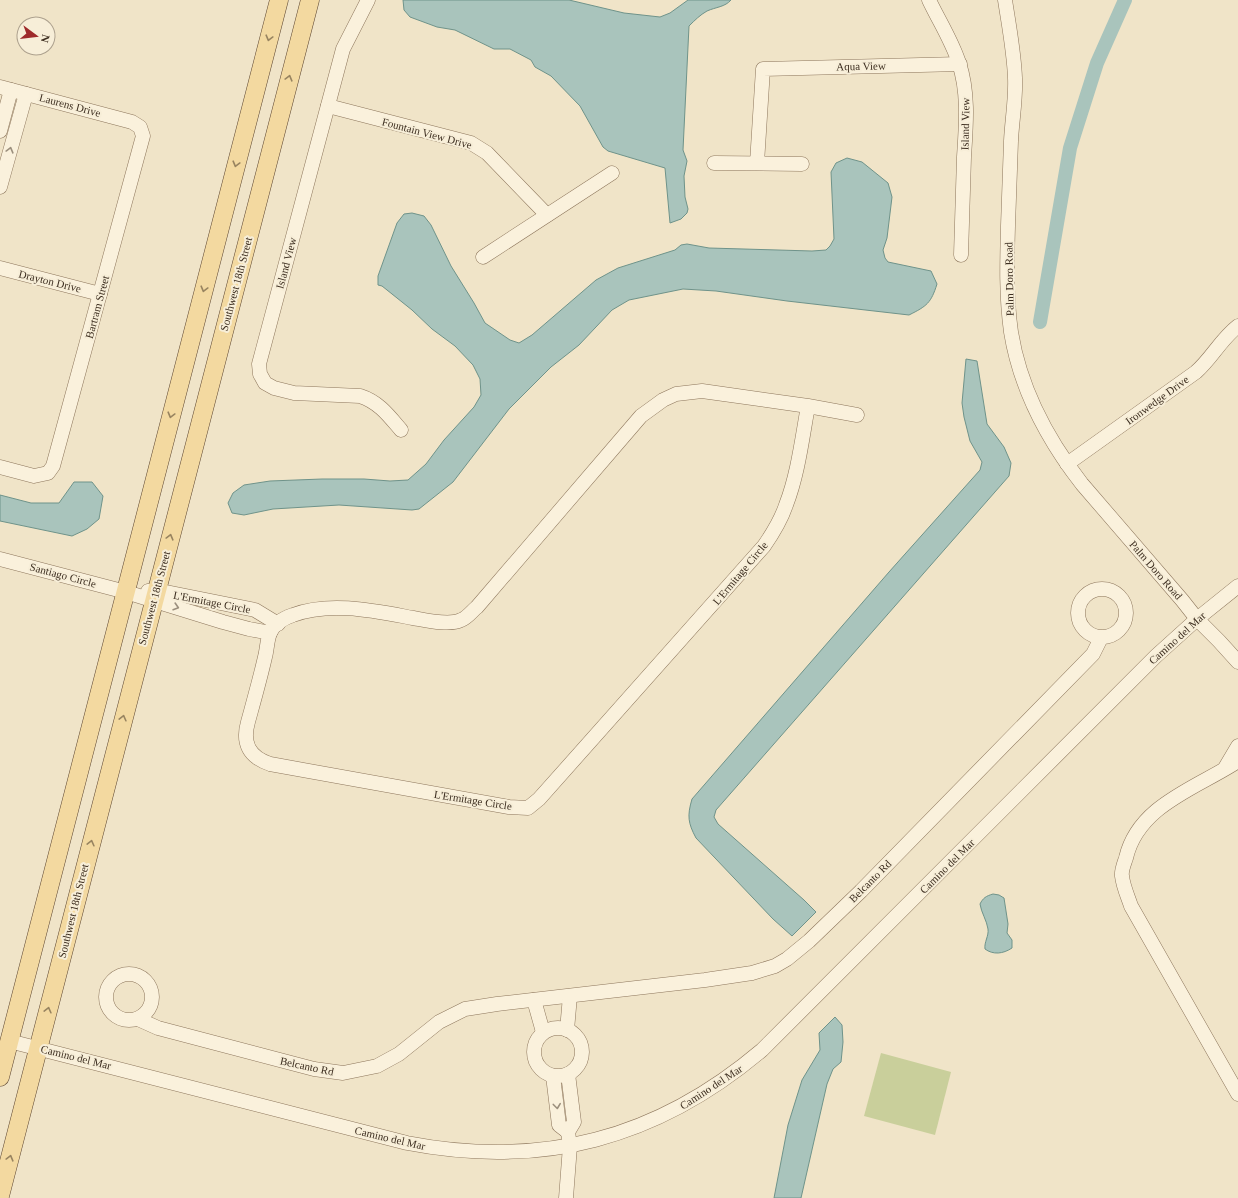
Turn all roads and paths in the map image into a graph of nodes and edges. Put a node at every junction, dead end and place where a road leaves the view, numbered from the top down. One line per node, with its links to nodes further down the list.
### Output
1 (279, 0): 30 (main road, one-way to 30)
2 (310, 0): 31 (main road, Southwest 18th Street, one-way to 2)
3 (368, 0): 9 (street, Island View)
4 (929, 0): 6 (street, Island View)
5 (1005, 0): 26 (street, Palm Doro Road)
6 (960, 64): 13 (street, Aqua View); 18 (street, Island View)
7 (6, 88): 8 (street, Laurens Drive); 11 (street)
8 (26, 94): 10 (street, Laurens Drive); 16 (street, one-way to 8)
9 (328, 106): 17 (street, Fountain View Drive); 25 (street, Island View)
10 (140, 127): 21 (street, Bartram Street)
11 (0, 131)
12 (714, 163): 13 (street)
13 (758, 164): 14 (street)
14 (802, 164)
15 (612, 173): 17 (street)
16 (0, 187)
17 (547, 215): 19 (street)
18 (961, 255)
19 (483, 257)
20 (0, 268): 21 (street, Drayton Drive)
21 (100, 294): 27 (street, Bartram Street)
22 (1238, 326): 26 (street, Ironwedge Drive)
23 (808, 406): 24 (street); 33 (street); 33 (street, L'Ermitage Circle)
24 (857, 415)
25 (401, 430)
26 (1067, 464): 32 (street, Palm Doro Road)
27 (0, 468)
28 (0, 559): 30 (street, Santiago Circle)
29 (1238, 586): 32 (street, Camino del Mar)
30 (126, 592): 31 (street, L'Ermitage Circle); 44 (main road)
31 (155, 596): 33 (street, L'Ermitage Circle, one-way to 33); 33 (street, L'Ermitage Circle); 45 (main road, Southwest 18th Street, one-way to 31)
32 (1197, 619): 35 (street, Palm Doro Road); 50 (street, Camino del Mar)
33 (274, 628)
34 (1101, 638): 39 (street, Belcanto Rd)
35 (1238, 662)
36 (1238, 746): 38 (street)
37 (1238, 761): 38 (street)
38 (1224, 770): 49 (street)
39 (570, 996): 40 (street, Belcanto Rd); 42 (street)
40 (534, 1000): 41 (street, Belcanto Rd); 43 (street)
41 (138, 1019)
42 (567, 1030): 43 (street); 46 (street)
43 (543, 1032): 47 (street)
44 (9, 1041): 45 (street, Camino del Mar); 48 (main road)
45 (38, 1048): 50 (street, Camino del Mar); 51 (main road, Southwest 18th Street, one-way to 45)
46 (568, 1074): 47 (street); 50 (street)
47 (553, 1076): 50 (street, one-way to 50)
48 (0, 1077)
49 (1238, 1094)
50 (569, 1139): 52 (street)
51 (0, 1196)
52 (566, 1198)

